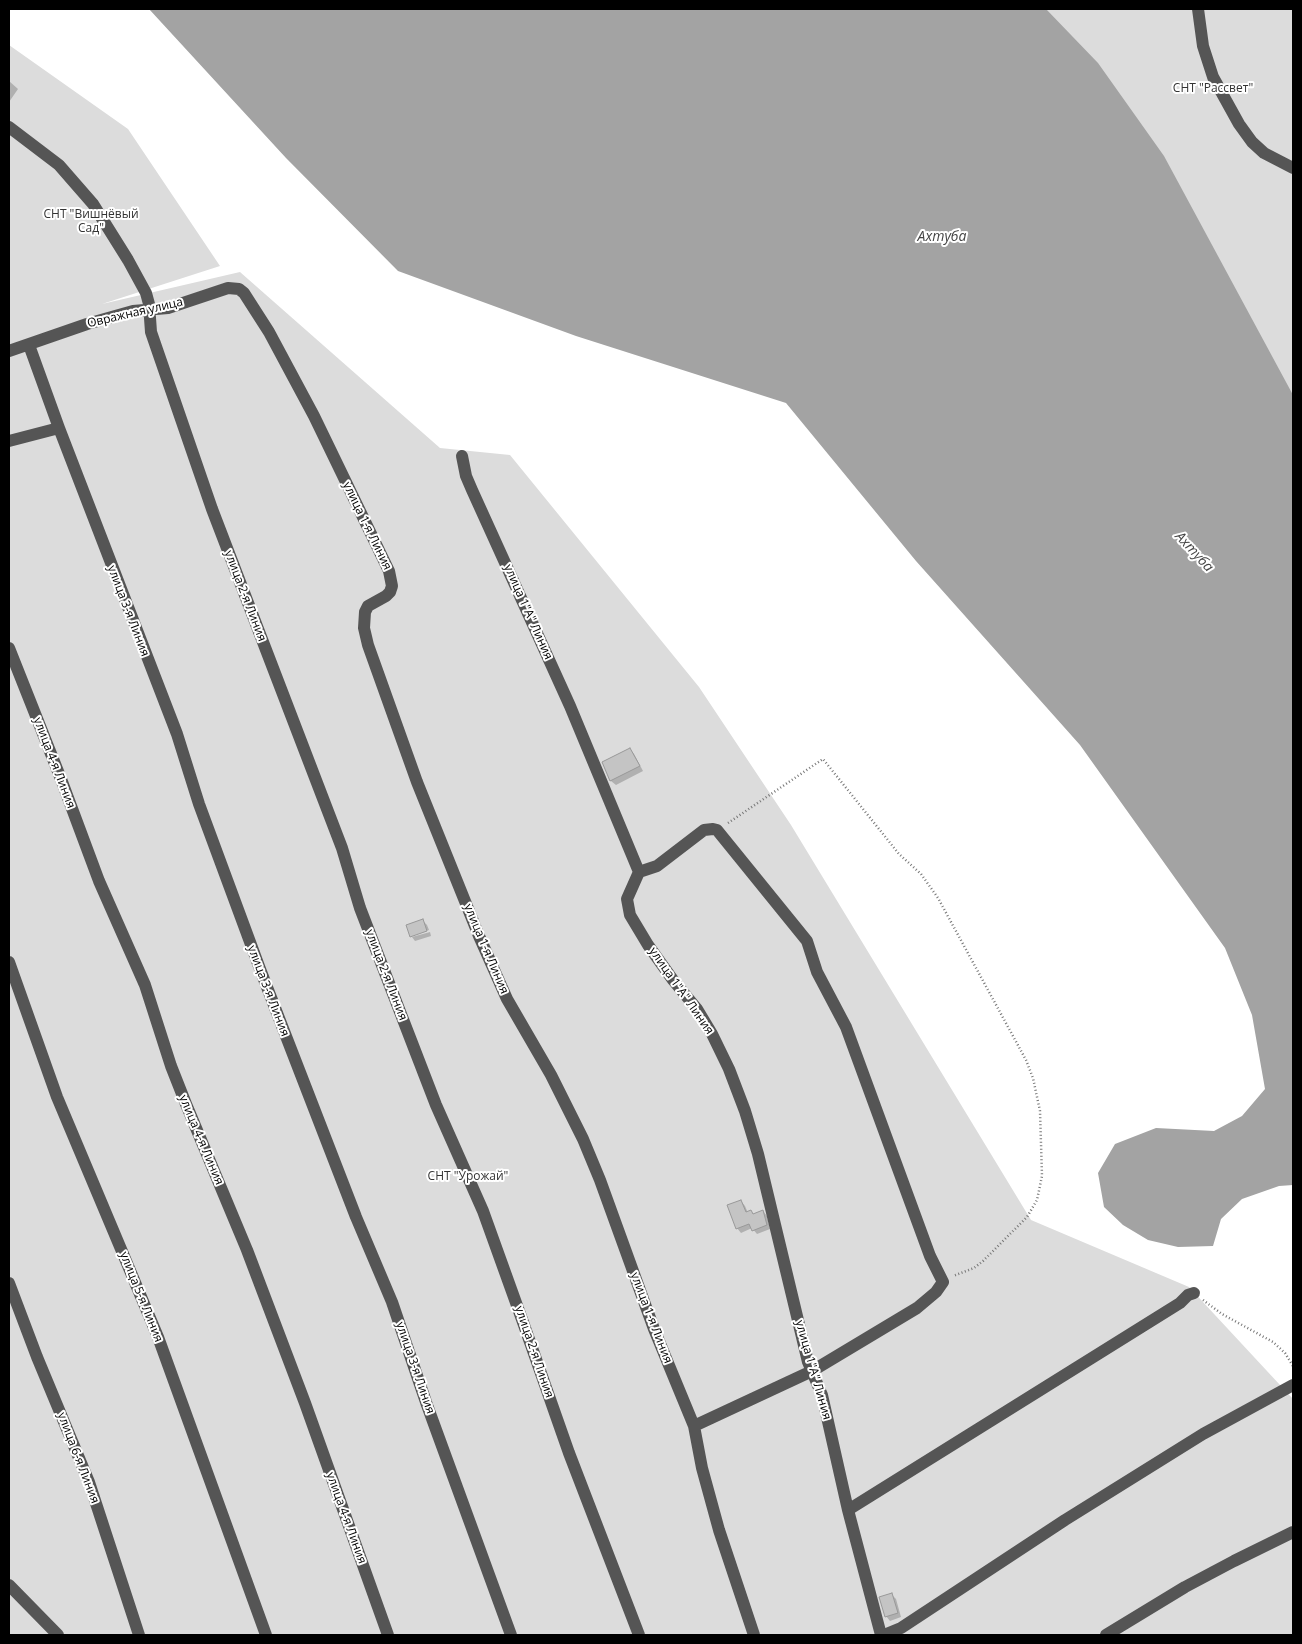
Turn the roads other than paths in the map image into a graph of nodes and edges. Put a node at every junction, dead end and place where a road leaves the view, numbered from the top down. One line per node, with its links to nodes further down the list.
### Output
1 (1198, 9): 3 (street)
2 (9, 127): 5 (street, улица 2-я Линия)
3 (1293, 168)
4 (234, 288): 5 (street, Овражная улица); 19 (street, улица 1-я Линия)
5 (149, 310): 6 (street, Овражная улица); 28 (street, улица 2-я Линия)
6 (29, 345): 7 (street, Овражная улица); 8 (street, улица 3-я Линия)
7 (9, 351)
8 (59, 428): 9 (street); 27 (street, улица 3-я Линия)
9 (9, 441)
10 (462, 456): 12 (street, улица 1"А" Линия)
11 (9, 648): 26 (street, улица 4-я Линия)
12 (639, 872): 17 (street, улица 1"А" Линия); 17 (street)
13 (9, 962): 14 (street, улица 5-я Линия)
14 (12, 984): 25 (street, улица 5-я Линия)
15 (9, 1284): 24 (street, улица 6-я Линия)
16 (1194, 1293): 20 (street)
17 (812, 1371): 19 (street); 20 (street, улица 1"А" Линия)
18 (1293, 1385): 30 (street)
19 (694, 1426): 29 (street, улица 1-я Линия)
20 (848, 1510): 30 (street, улица 1"А" Линия)
21 (1293, 1532): 31 (street)
22 (9, 1585): 23 (street)
23 (58, 1635)
24 (140, 1635)
25 (266, 1635)
26 (388, 1635)
27 (511, 1635)
28 (639, 1635)
29 (754, 1635)
30 (883, 1635)
31 (1106, 1635)

